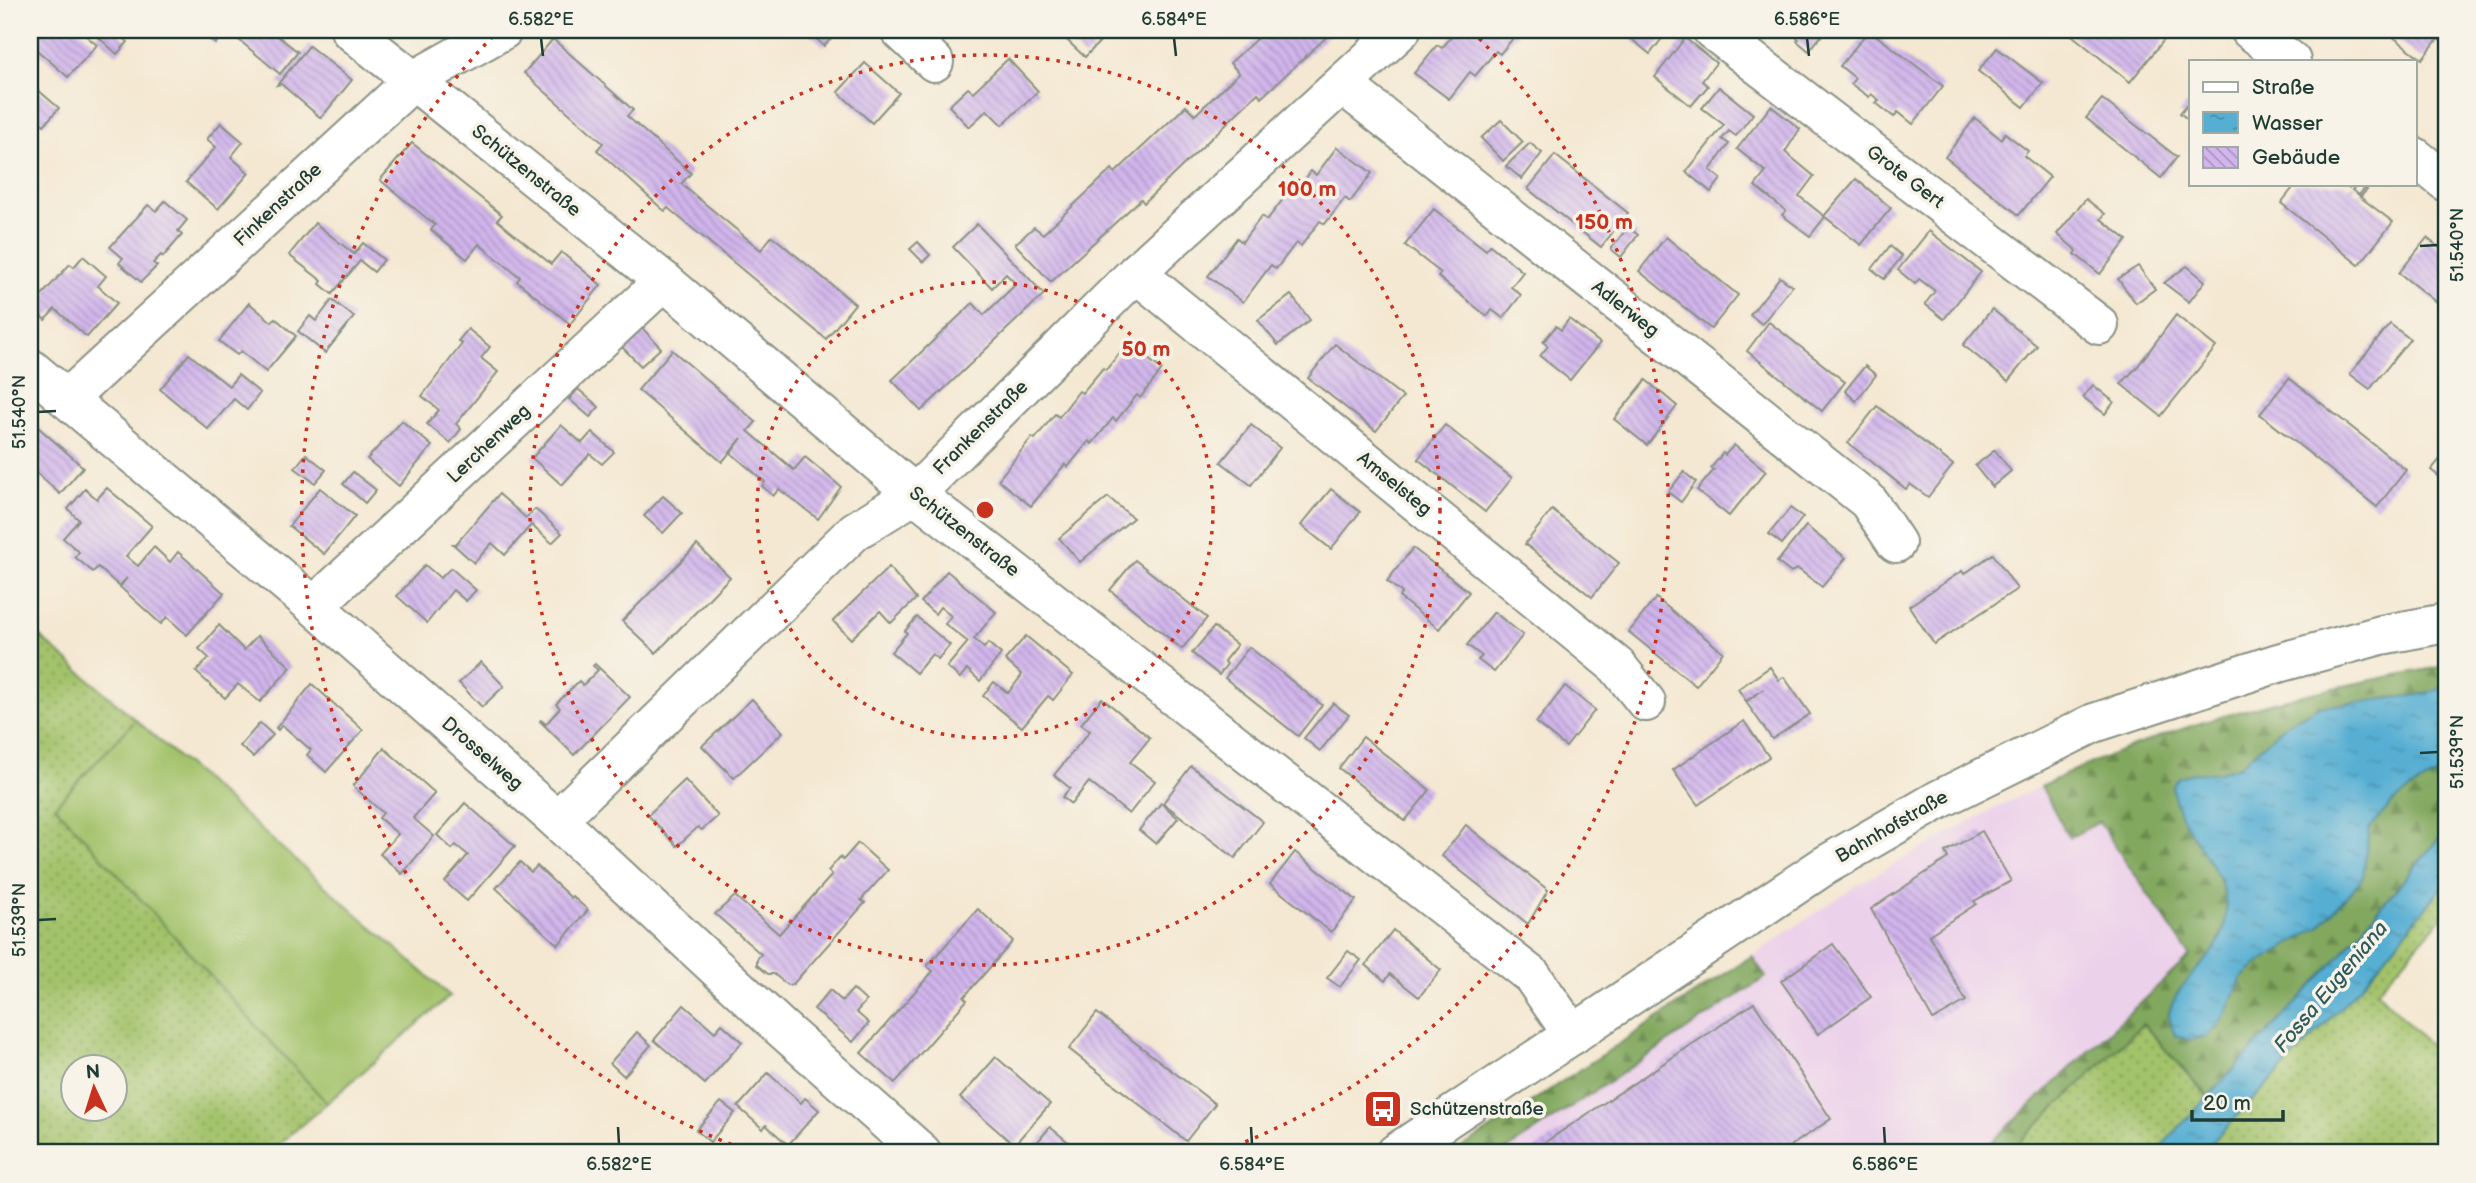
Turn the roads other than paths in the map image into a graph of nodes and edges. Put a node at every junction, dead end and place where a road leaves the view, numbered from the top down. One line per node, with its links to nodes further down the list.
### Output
1 (350, 30): 9 (street, Schützenstraße)
2 (503, 30): 9 (street, Finkenstraße)
3 (900, 30): 8 (street)
4 (1401, 30): 10 (street, Frankenstraße)
5 (1712, 30): 15 (street, Grote Gert)
6 (2250, 30): 7 (street)
7 (2290, 60)
8 (934, 62)
9 (414, 80): 14 (street, Schützenstraße); 17 (street, Finkenstraße)
10 (1343, 85): 13 (street, Frankenstraße); 19 (street, Adlerweg)
11 (2416, 158): 12 (street)
12 (2446, 182)
13 (1136, 273): 18 (street, Frankenstraße); 22 (street, Amselsteg)
14 (664, 281): 18 (street, Schützenstraße); 20 (street, Lerchenweg)
15 (2099, 325)
16 (30, 368): 17 (street, Drosselweg)
17 (66, 399): 20 (street, Drosselweg)
18 (915, 494): 23 (street, Frankenstraße); 24 (street, Schützenstraße)
19 (1896, 543)
20 (314, 606): 23 (street, Drosselweg)
21 (2446, 623): 24 (street, Bahnhofstraße)
22 (1646, 702)
23 (557, 820): 25 (street, Drosselweg)
24 (1573, 1035): 26 (street, Bahnhofstraße)
25 (922, 1153)
26 (1396, 1153)

